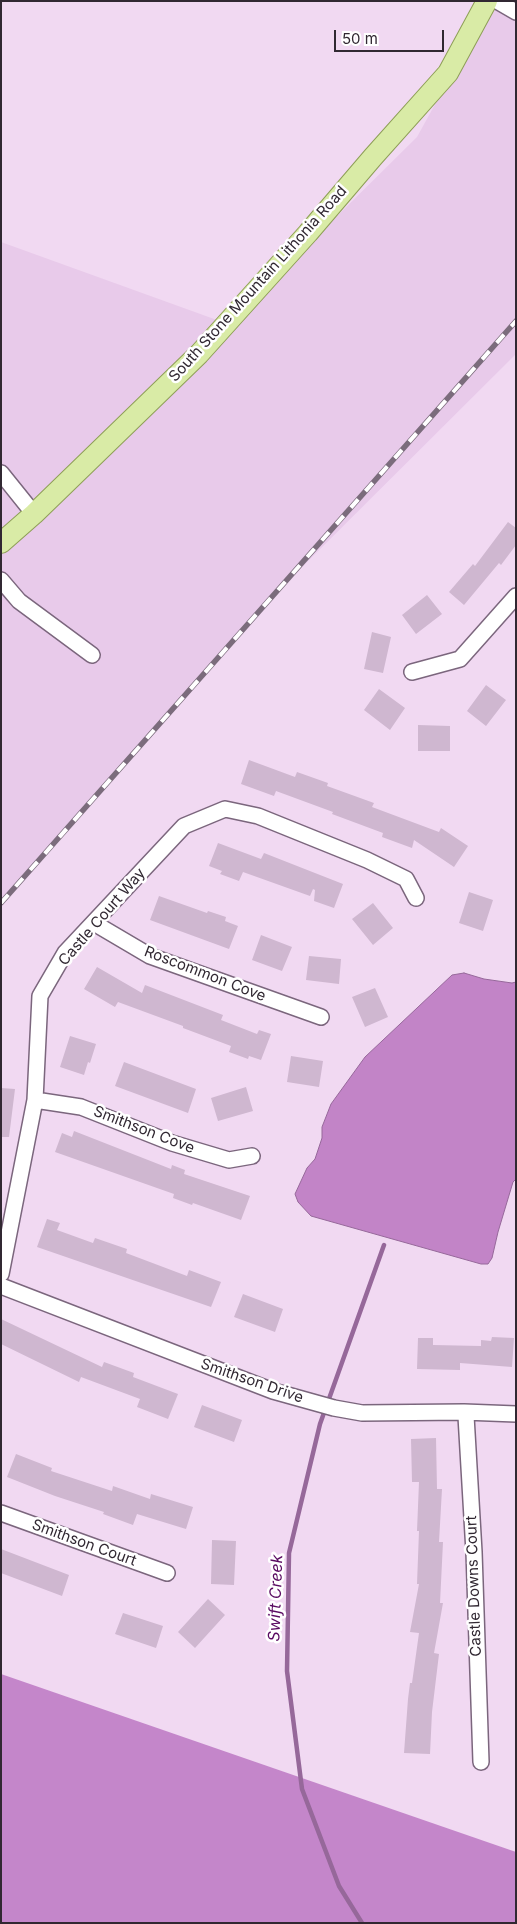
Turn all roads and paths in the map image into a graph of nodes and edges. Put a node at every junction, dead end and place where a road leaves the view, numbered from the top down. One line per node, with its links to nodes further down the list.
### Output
1 (487, 1): 5 (main road, South Stone Mountain Lithonia Road)
2 (497, 1): 3 (street)
3 (516, 12)
4 (1, 473): 5 (street)
5 (34, 514): 6 (main road, South Stone Mountain Lithonia Road)
6 (1, 543)
7 (1, 580): 9 (street)
8 (516, 596): 10 (street)
9 (92, 655)
10 (412, 672)
11 (416, 898): 12 (street, Castle Court Way)
12 (94, 922): 13 (street, Roscommon Cove); 14 (street, Castle Court Way)
13 (321, 1017)
14 (34, 1100): 15 (street, Smithson Cove); 16 (street, Castle Court Way)
15 (252, 1156)
16 (1, 1274)
17 (1, 1286): 18 (street, Smithson Drive)
18 (464, 1412): 19 (street, Smithson Drive); 22 (street, Castle Downs Court)
19 (516, 1414)
20 (1, 1513): 21 (street, Smithson Court)
21 (168, 1572)
22 (481, 1762)

